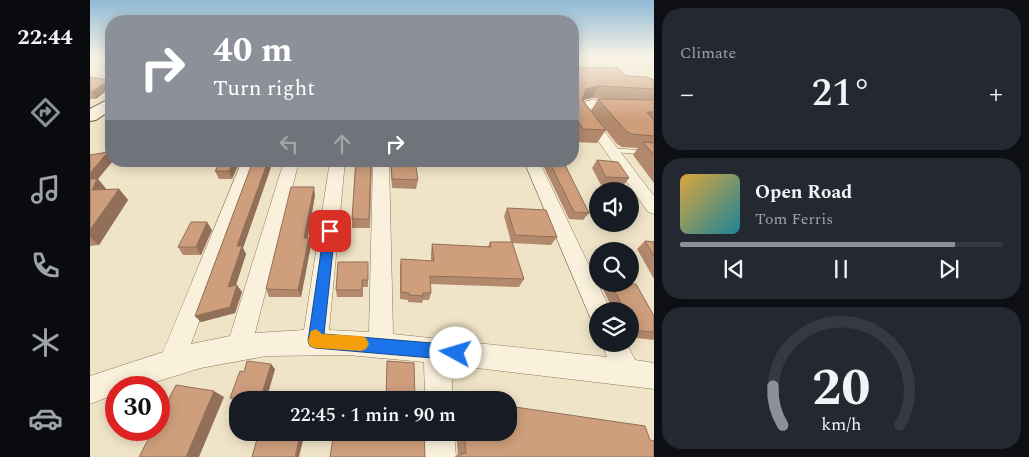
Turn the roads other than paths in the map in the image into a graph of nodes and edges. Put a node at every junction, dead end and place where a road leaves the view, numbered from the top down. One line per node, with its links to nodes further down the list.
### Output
1 (105, 107): 3 (street)
2 (654, 108): 4 (street)
3 (90, 116)
4 (612, 150): 5 (lane); 11 (street)
5 (654, 153)
6 (248, 167): 18 (street)
7 (290, 167): 15 (street)
8 (337, 167): 13 (street)
9 (381, 167): 14 (street)
10 (534, 167): 12 (street)
11 (654, 208)
12 (595, 302)
13 (315, 341): 14 (street); 15 (street)
14 (381, 345): 16 (street)
15 (239, 347): 18 (street)
16 (437, 351): 19 (street); 21 (street)
17 (622, 352): 19 (street)
18 (172, 362): 20 (street)
19 (647, 376)
20 (90, 390)
21 (438, 391)
22 (439, 441): 23 (street)
23 (440, 457)

